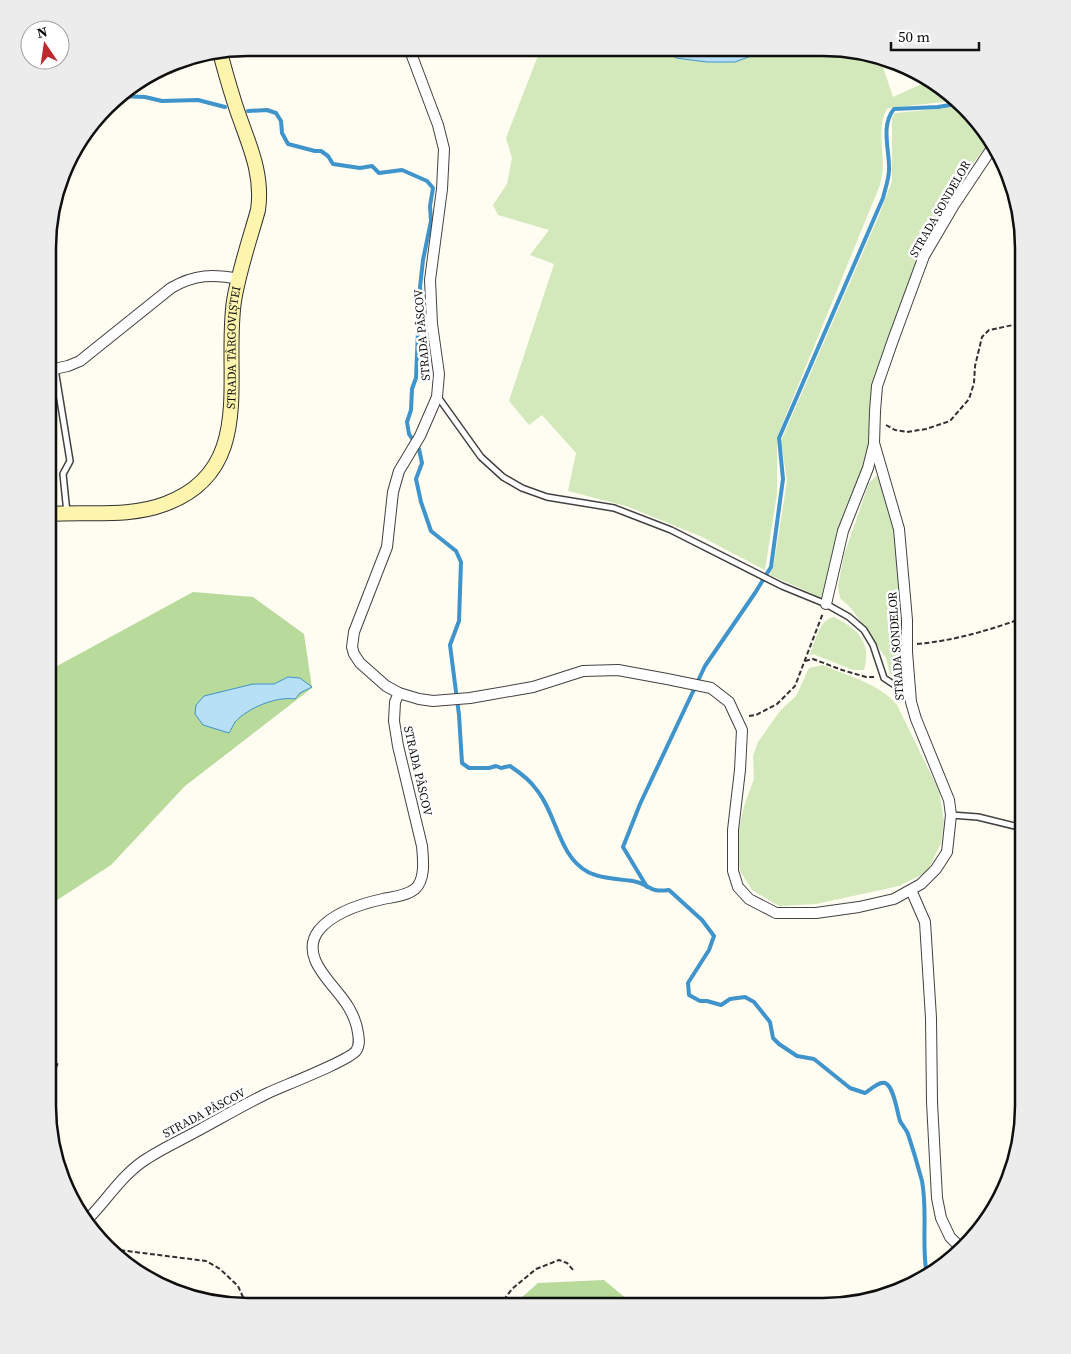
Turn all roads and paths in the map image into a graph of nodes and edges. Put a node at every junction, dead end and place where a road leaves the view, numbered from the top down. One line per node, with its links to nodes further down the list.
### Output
1 (412, 56): 8 (street, STRADA PÂSCOV)
2 (222, 58): 4 (main road, STRADA TÂRGOVIȘTEI)
3 (989, 152): 9 (street, STRADA SONDELOR)
4 (240, 279): 6 (street); 11 (main road, STRADA TÂRGOVIȘTEI)
5 (1015, 325): 9 (path)
6 (56, 368)
7 (56, 389): 11 (lane)
8 (437, 397): 13 (lane); 18 (street, STRADA PÂSCOV)
9 (874, 411): 10 (street, STRADA SONDELOR)
10 (874, 443): 13 (street); 15 (street, STRADA SONDELOR)
11 (67, 512): 12 (main road, STRADA TÂRGOVIȘTEI)
12 (56, 513)
13 (826, 604): 16 (path); 17 (lane)
14 (1015, 621): 15 (path)
15 (907, 646): 19 (street, STRADA SONDELOR)
16 (805, 661): 17 (path); 20 (path)
17 (884, 678): 19 (lane)
18 (399, 694): 20 (street, STRADA SONDELOR); 26 (street, STRADA PÂSCOV)
19 (911, 702): 21 (street, STRADA SONDELOR)
20 (736, 718): 23 (street, STRADA SONDELOR)
21 (951, 815): 22 (lane); 23 (street, STRADA SONDELOR)
22 (1015, 826)
23 (911, 890): 27 (street)
24 (58, 1062): 25 (path)
25 (56, 1069)
26 (91, 1216)
27 (957, 1244)
28 (122, 1250): 30 (path)
29 (574, 1271): 31 (path)
30 (243, 1298)
31 (505, 1298)

